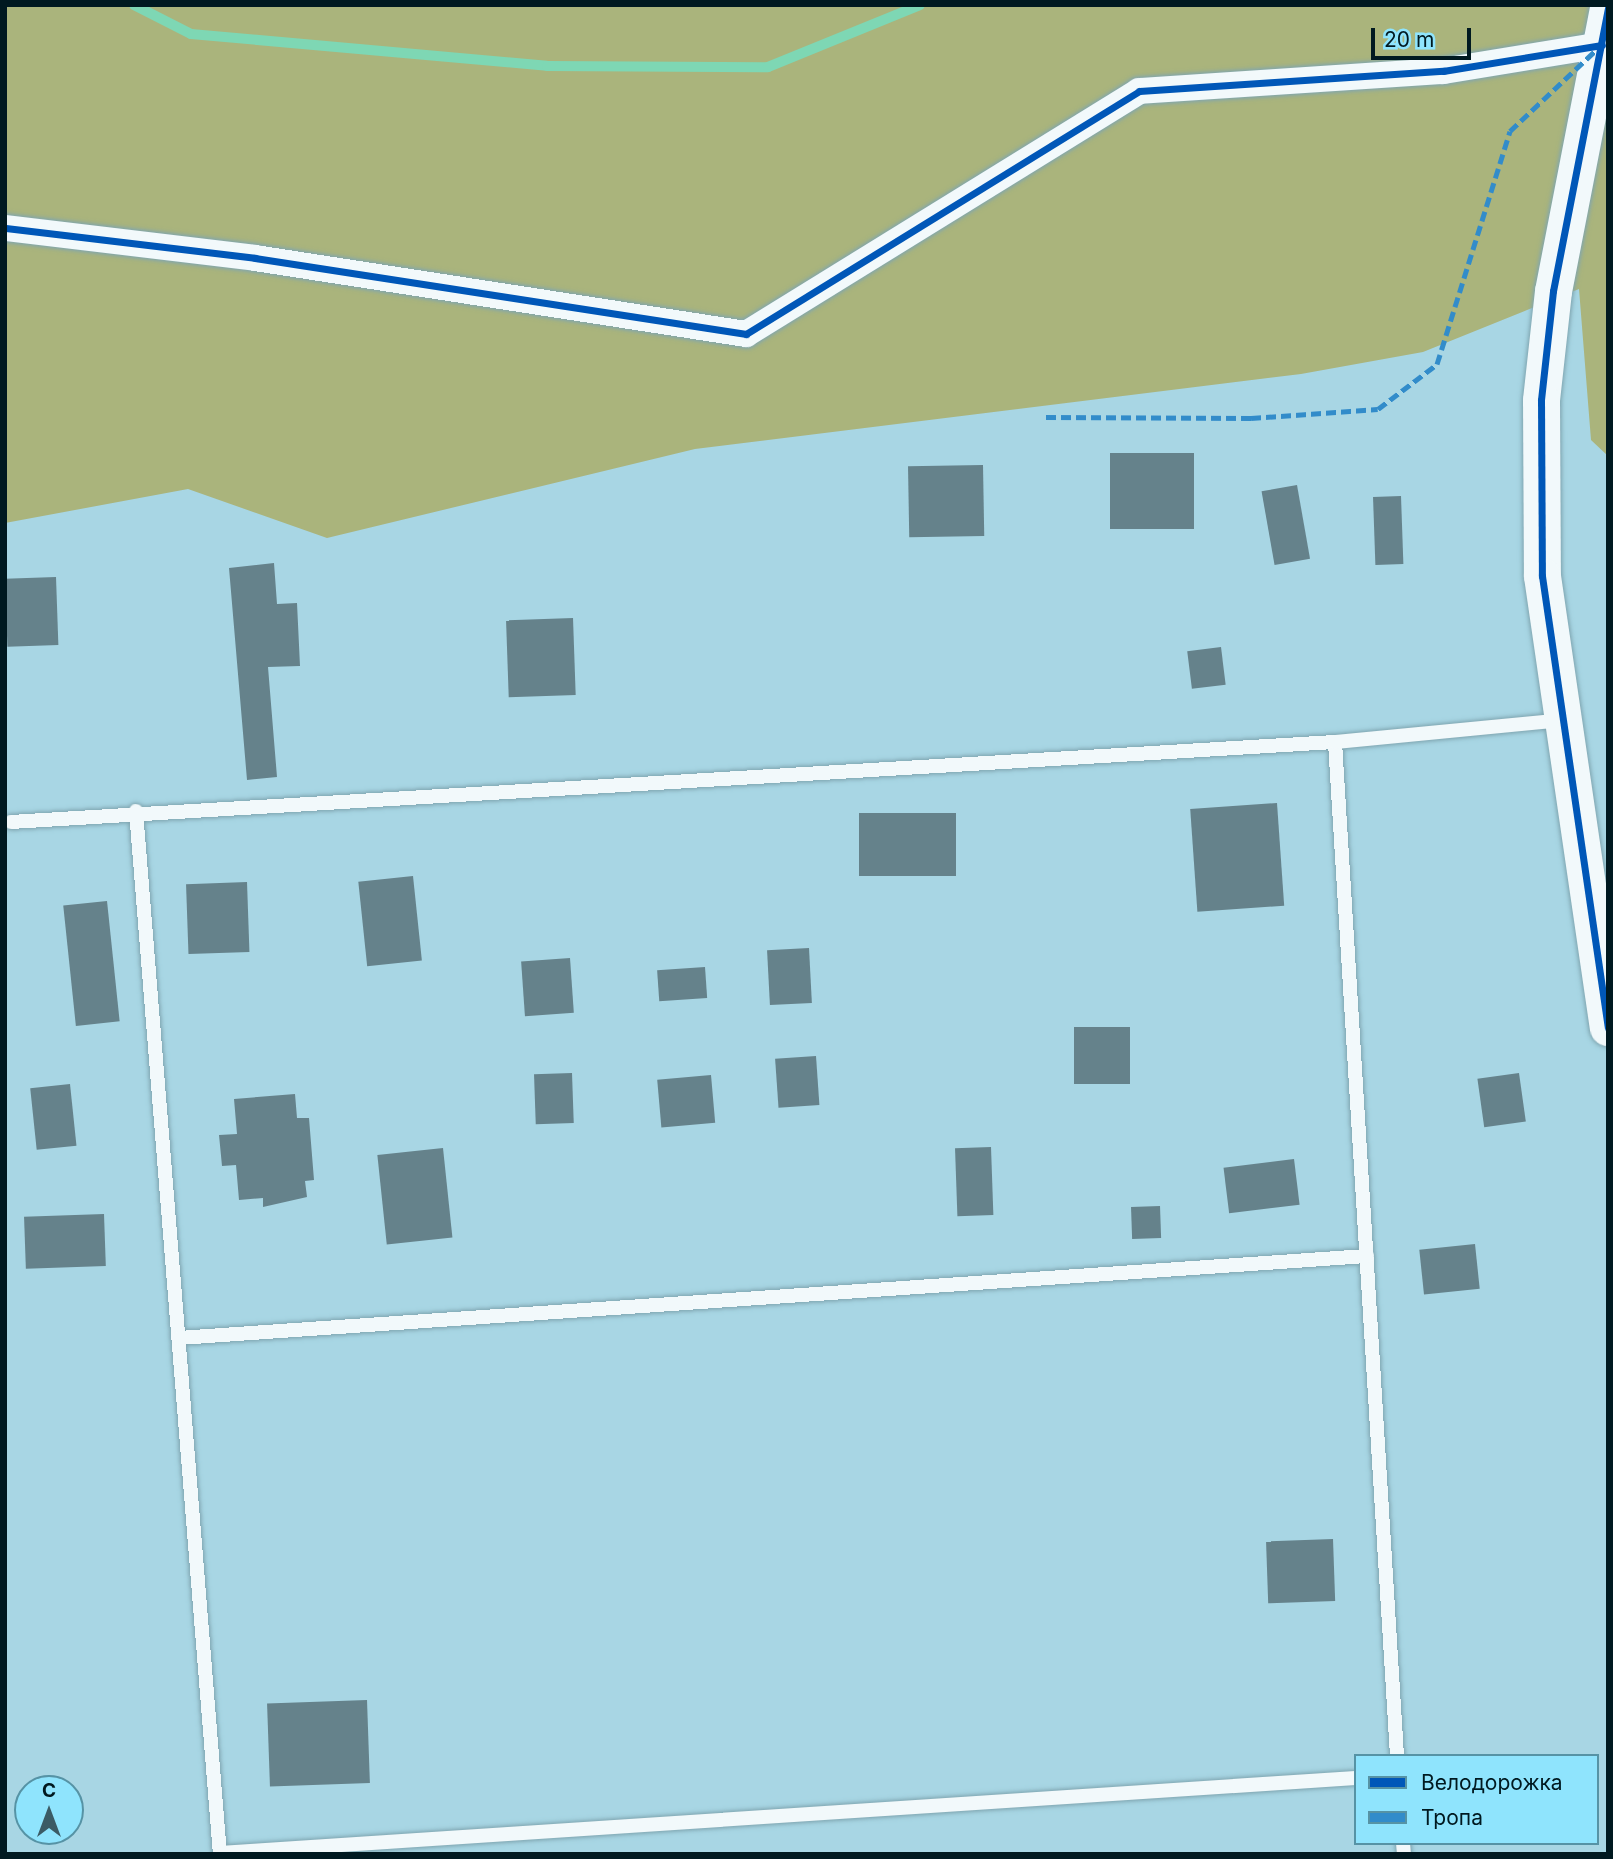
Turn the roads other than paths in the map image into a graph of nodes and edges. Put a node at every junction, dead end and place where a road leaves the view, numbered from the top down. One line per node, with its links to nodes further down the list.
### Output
1 (1608, 8): 2 (street)
2 (1602, 44): 3 (street); 4 (street)
3 (5, 228)
4 (1564, 720): 5 (lane); 8 (street)
5 (1335, 742): 6 (lane); 9 (lane)
6 (136, 811): 7 (lane); 10 (lane)
7 (10, 822)
8 (1608, 1027)
9 (1367, 1256): 10 (lane); 11 (lane)
10 (179, 1338): 13 (lane)
11 (1397, 1754)
12 (1354, 1778): 13 (lane)
13 (220, 1853)

